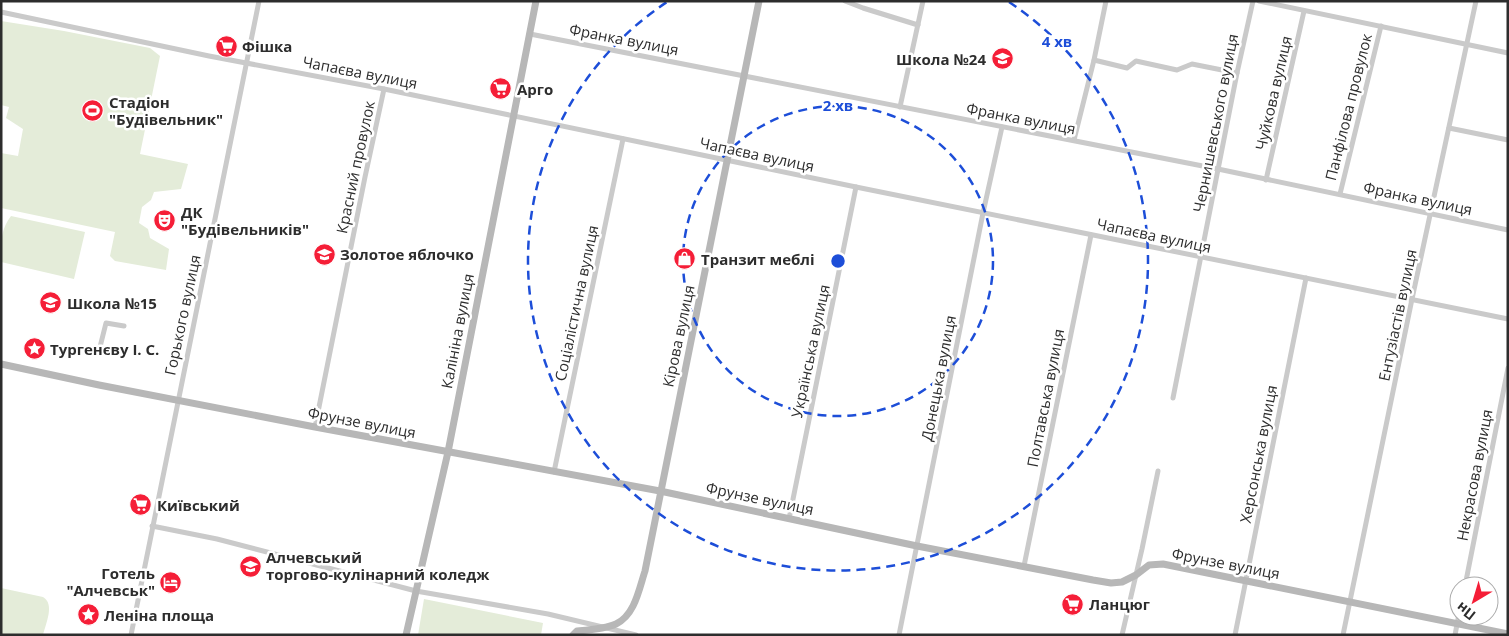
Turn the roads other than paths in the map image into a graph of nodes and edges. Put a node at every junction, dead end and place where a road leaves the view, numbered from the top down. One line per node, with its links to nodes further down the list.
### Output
1 (259, 1): 18 (street, Горького вулиця)
2 (536, 1): 14 (street, Калініна вулиця)
3 (759, 1): 20 (street, Кірова вулиця)
4 (845, 1): 12 (street)
5 (923, 1): 12 (street)
6 (1106, 1): 17 (street)
7 (1253, 1): 19 (street, Чернишевського вулиця)
8 (1259, 1): 10 (street)
9 (1476, 1): 15 (street, Ентузіастів вулиця)
10 (1304, 11): 13 (street); 31 (street, Чуйкова вулиця)
11 (1, 12): 18 (street, Чапаєва вулиця)
12 (918, 25): 22 (street)
13 (1381, 26): 15 (street); 33 (street, Панфілова провулок)
14 (530, 34): 20 (street, Франка вулиця); 23 (street, Калініна вулиця)
15 (1468, 44): 16 (street); 25 (street, Ентузіастів вулиця)
16 (1508, 53)
17 (1094, 60): 19 (street); 27 (street)
18 (247, 62): 21 (street, Чапаєва вулиця); 47 (street, Горького вулиця)
19 (1237, 73): 30 (street, Чернишевського вулиця)
20 (744, 76): 22 (street, Франка вулиця); 29 (street, Кірова вулиця)
21 (384, 89): 23 (street, Чапаєва вулиця); 48 (street, Красний провулок)
22 (900, 107): 24 (street, Франка вулиця)
23 (513, 117): 26 (street, Чапаєва вулиця); 49 (street, Калініна вулиця)
24 (1002, 127): 27 (street, Франка вулиця); 34 (street, Донецька вулиця)
25 (1449, 128): 28 (street); 35 (street, Ентузіастів вулиця)
26 (623, 139): 29 (street, Чапаєва вулиця); 51 (street, Соціалістична вулиця)
27 (1074, 140): 30 (street, Франка вулиця)
28 (1508, 140)
29 (728, 161): 32 (street, Чапаєва вулиця); 52 (street, Кірова вулиця)
30 (1218, 169): 31 (street, Франка вулиця); 38 (street, Чернишевського вулиця)
31 (1266, 180): 33 (street, Франка вулиця)
32 (856, 188): 34 (street, Чапаєва вулиця); 53 (street, Українська вулиця)
33 (1340, 194): 35 (street, Франка вулиця)
34 (983, 213): 37 (street, Чапаєва вулиця); 55 (street, Донецька вулиця)
35 (1431, 214): 36 (street, Франка вулиця); 40 (street, Ентузіастів вулиця)
36 (1508, 230)
37 (1091, 235): 38 (street, Чапаєва вулиця); 56 (street, Полтавська вулиця)
38 (1201, 258): 39 (street, Чапаєва вулиця); 46 (street, Чернишевського вулиця)
39 (1306, 278): 40 (street, Чапаєва вулиця); 59 (street, Херсонська вулиця)
40 (1412, 299): 41 (street, Чапаєва вулиця); 61 (street, Ентузіастів вулиця)
41 (1508, 318)
42 (124, 326): 43 (street)
43 (100, 347)
44 (1, 364): 47 (street, Фрунзе вулиця)
45 (1508, 368): 58 (street, Некрасова вулиця)
46 (1173, 398)
47 (178, 400): 48 (street, Фрунзе вулиця); 54 (street, Горького вулиця)
48 (315, 427): 49 (street, Фрунзе вулиця)
49 (448, 452): 51 (street, Фрунзе вулиця); 60 (street, Калініна вулиця)
50 (1158, 471): 57 (street)
51 (554, 472): 52 (street, Фрунзе вулиця)
52 (660, 491): 53 (street, Фрунзе вулиця); 64 (street, Кірова вулиця)
53 (789, 519): 55 (street, Фрунзе вулиця)
54 (152, 526): 60 (street); 66 (street, Горького вулиця)
55 (917, 546): 56 (street, Фрунзе вулиця); 70 (street, Донецька вулиця)
56 (1024, 566): 57 (street, Фрунзе вулиця)
57 (1136, 575): 59 (street, Фрунзе вулиця); 71 (street)
58 (1466, 576)
59 (1246, 581): 61 (street, Фрунзе вулиця); 72 (street, Херсонська вулиця)
60 (416, 591): 64 (street); 67 (street, Калініна вулиця)
61 (1350, 602): 62 (street, Фрунзе вулиця); 73 (street, Ентузіастів вулиця)
62 (1449, 622)
63 (1467, 626): 65 (street, Фрунзе вулиця)
64 (601, 628): 68 (street, Кірова вулиця); 69 (street)
65 (1508, 634)
66 (131, 635)
67 (406, 635)
68 (573, 635)
69 (636, 635)
70 (899, 635)
71 (1122, 635)
72 (1235, 635)
73 (1343, 635)

